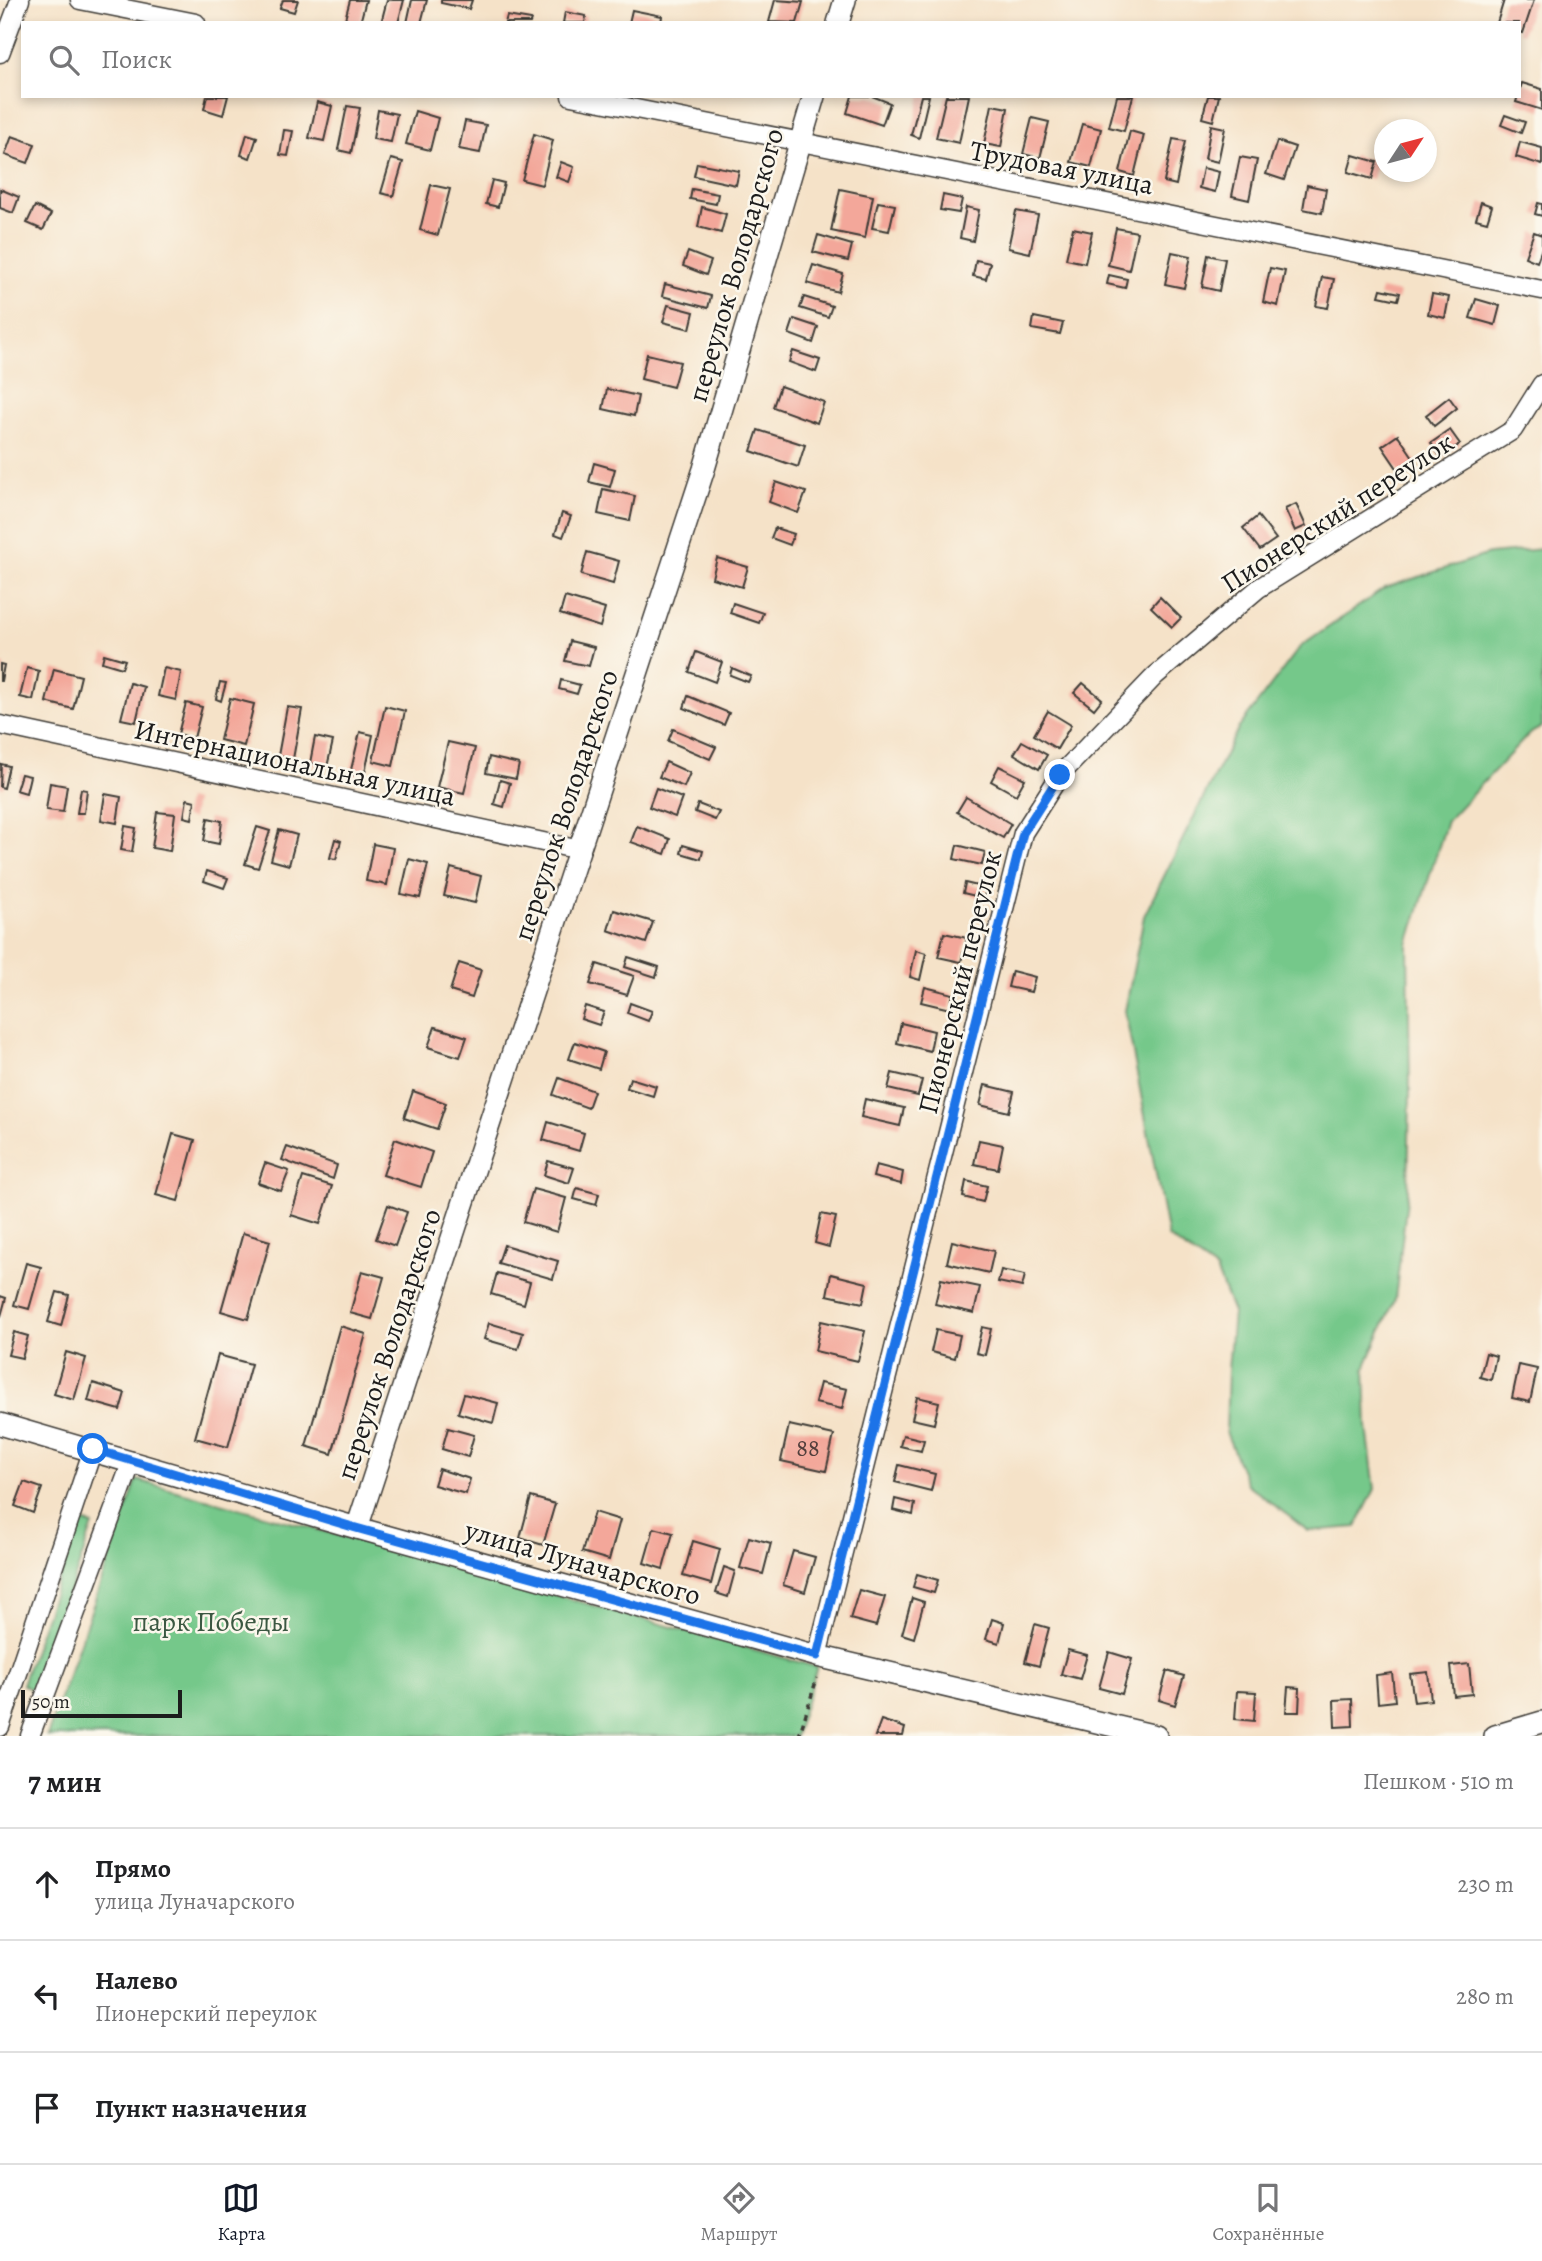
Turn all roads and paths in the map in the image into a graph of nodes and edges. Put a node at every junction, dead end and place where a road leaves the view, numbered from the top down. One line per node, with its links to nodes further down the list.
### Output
1 (20, 0): 6 (street)
2 (80, 0): 4 (street)
3 (845, 0): 5 (street)
4 (186, 21)
5 (839, 21)
6 (0, 53)
7 (581, 98): 9 (street, Трудовая улица)
8 (813, 98): 9 (street, переулок Володарского)
9 (800, 141): 10 (street, Трудовая улица); 13 (street, переулок Володарского)
10 (1542, 290)
11 (1542, 384): 18 (street, Пионерский переулок)
12 (0, 725): 13 (street, Интернациональная улица)
13 (580, 850): 17 (street, переулок Володарского)
14 (0, 1424): 15 (street, улица Луначарского)
15 (93, 1449): 16 (street, улица Луначарского); 20 (street)
16 (132, 1461): 17 (street, улица Луначарского); 21 (street)
17 (356, 1528): 18 (street, улица Луначарского)
18 (821, 1657): 22 (path); 23 (street, улица Луначарского)
19 (1542, 1722): 24 (street)
20 (0, 1727)
21 (30, 1736)
22 (799, 1736)
23 (1156, 1736)
24 (1496, 1736)

